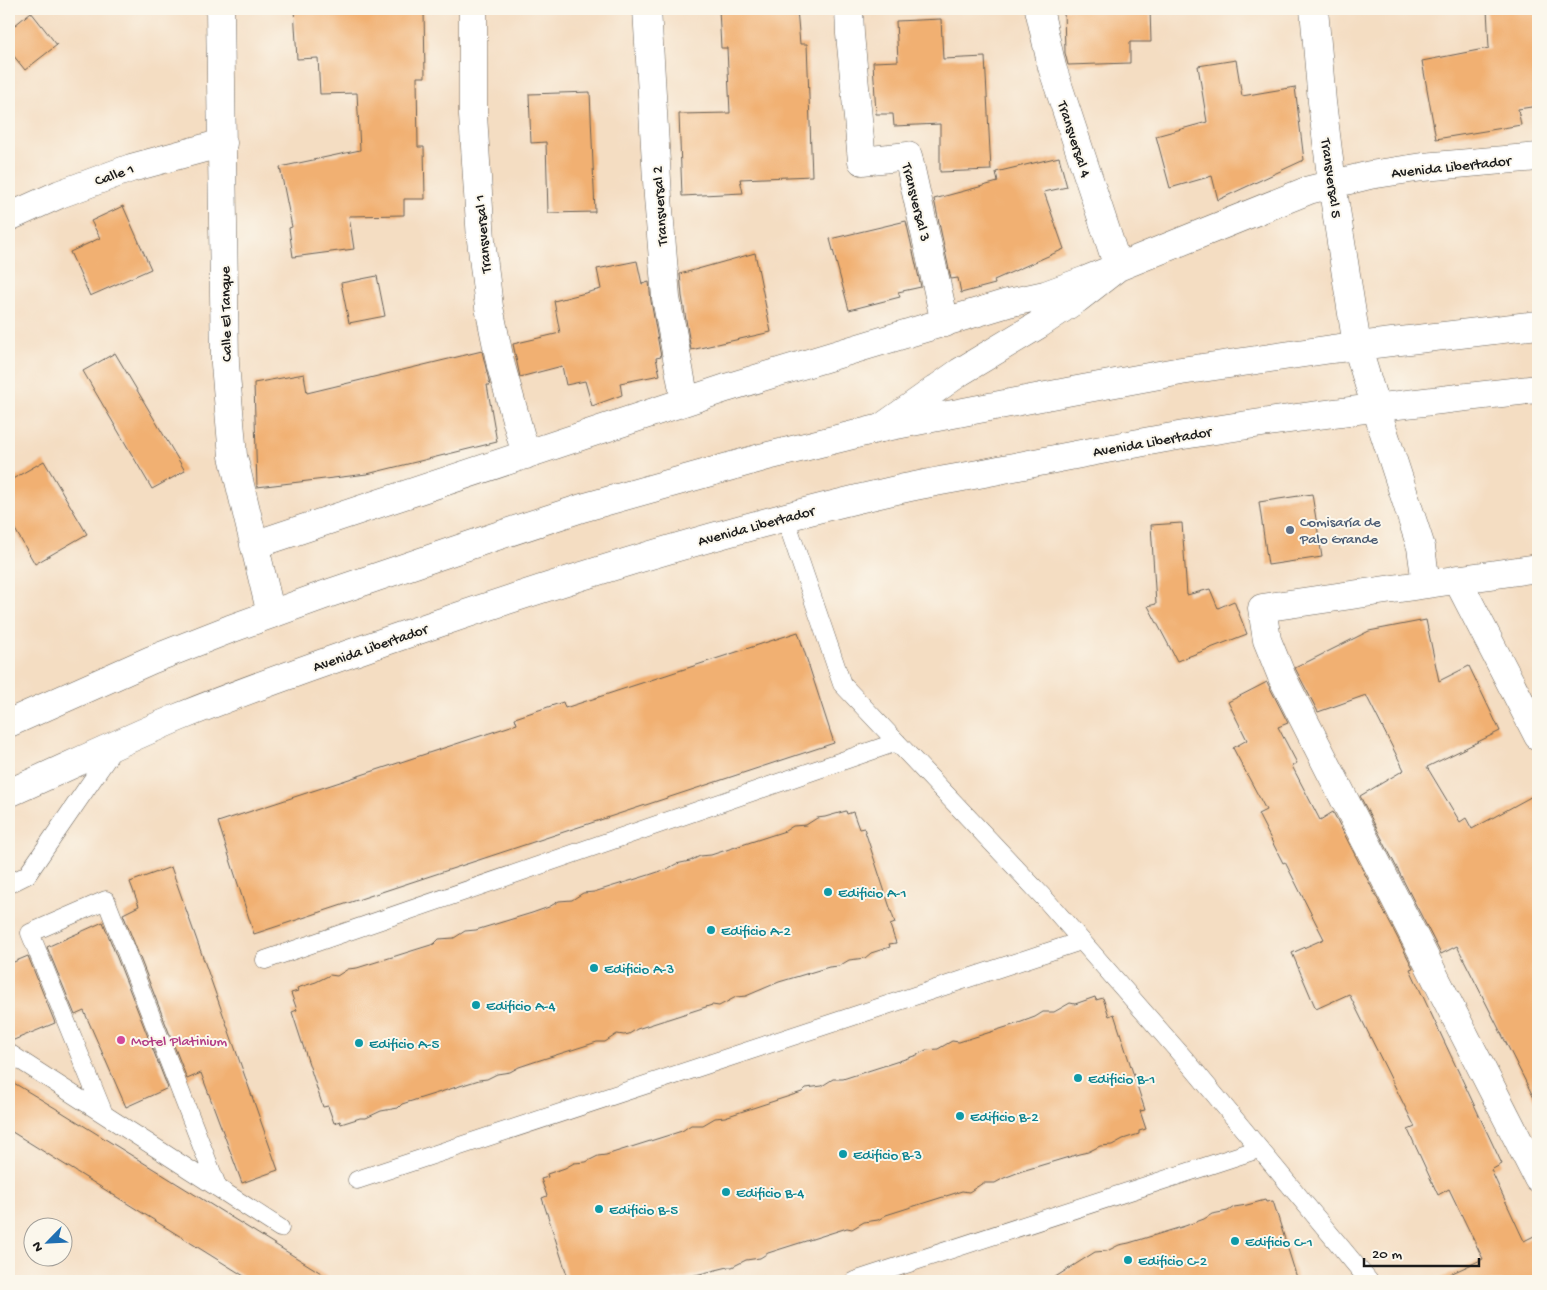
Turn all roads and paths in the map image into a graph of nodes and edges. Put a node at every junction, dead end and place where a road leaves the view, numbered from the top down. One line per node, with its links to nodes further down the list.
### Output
1 (220, 9): 7 (street, Calle El Tanque)
2 (473, 9): 19 (street, Transversal 1)
3 (647, 9): 16 (street, Transversal 2)
4 (849, 9): 12 (street, Transversal 3)
5 (1039, 9): 11 (street, Transversal 4)
6 (1314, 9): 9 (street, Transversal 5)
7 (222, 143): 10 (street, Calle 1); 21 (street, Calle El Tanque)
8 (1538, 158): 9 (street, Avenida Libertador)
9 (1332, 184): 11 (street, Avenida Libertador); 14 (street, Transversal 5)
10 (9, 217)
11 (1118, 267): 12 (street, Avenida Libertador); 18 (street)
12 (945, 323): 16 (street, Avenida Libertador)
13 (1538, 325): 14 (street)
14 (1357, 346): 17 (street, Transversal 5); 18 (street)
15 (1538, 389): 17 (street, Avenida Libertador)
16 (685, 402): 19 (street, Avenida Libertador)
17 (1376, 408): 20 (street, Avenida Libertador); 24 (street, Transversal 5)
18 (881, 428): 25 (street)
19 (526, 455): 21 (street, Avenida Libertador)
20 (785, 517): 28 (lane); 29 (street, Avenida Libertador)
21 (254, 545): 25 (street, Calle El Tanque)
22 (1538, 568): 23 (street)
23 (1457, 580): 24 (street); 27 (street)
24 (1426, 584): 38 (street)
25 (271, 614): 26 (street)
26 (9, 723)
27 (1538, 736)
28 (897, 742): 32 (lane); 33 (lane)
29 (117, 744): 30 (street, Avenida Libertador); 31 (lane)
30 (9, 793)
31 (9, 884)
32 (1082, 941): 36 (lane); 37 (lane)
33 (265, 960)
34 (9, 1053): 35 (lane)
35 (104, 1114): 39 (lane); 39 (lane)
36 (1259, 1149): 41 (lane); 42 (lane)
37 (358, 1180)
38 (1538, 1180)
39 (218, 1188): 40 (lane)
40 (280, 1228)
41 (854, 1281)
42 (1369, 1281)

